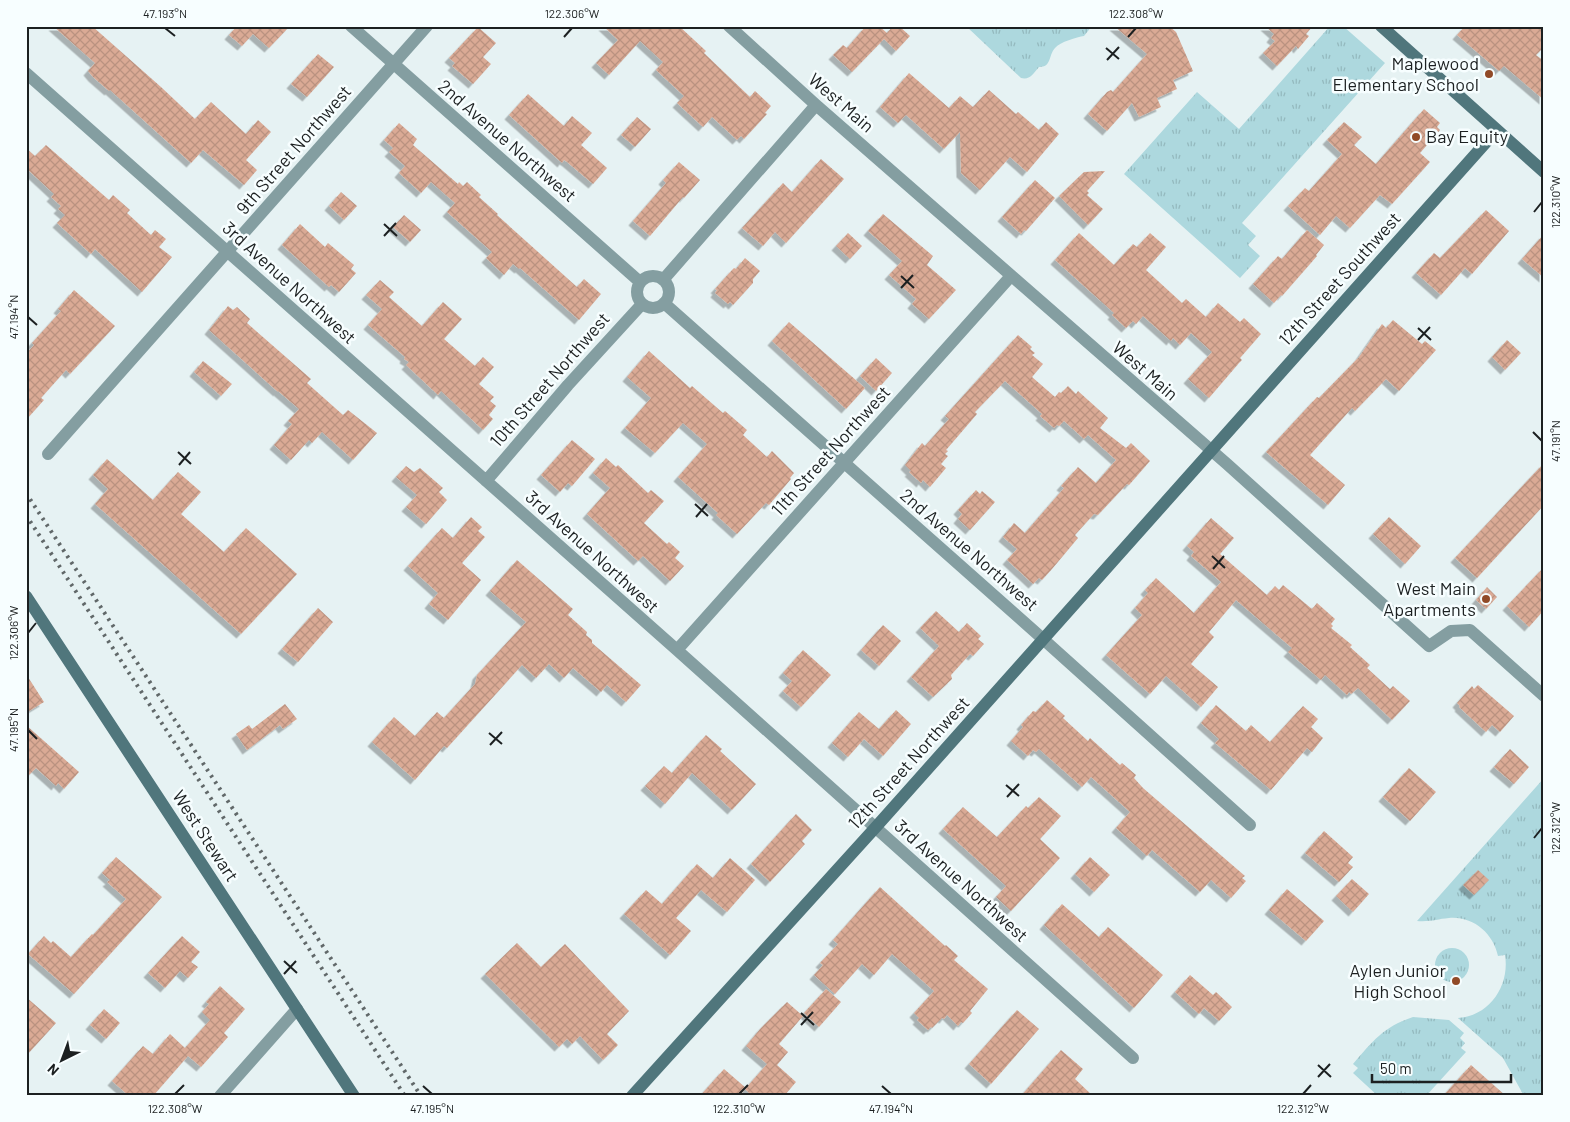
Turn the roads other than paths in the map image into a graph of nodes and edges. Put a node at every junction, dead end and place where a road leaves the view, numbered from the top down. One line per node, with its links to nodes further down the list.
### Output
1 (351, 26): 5 (street, 2nd Avenue Northwest)
2 (427, 26): 5 (street, 9th Street Northwest)
3 (729, 26): 7 (street, West Main)
4 (1381, 26): 8 (street)
5 (393, 64): 10 (street, 9th Street Northwest); 13 (street, 2nd Avenue Northwest)
6 (26, 73): 10 (street, 3rd Avenue Northwest)
7 (816, 105): 11 (street, West Main); 12 (street)
8 (1497, 130): 9 (street); 16 (street, 12th Street Southwest)
9 (1544, 172)
10 (226, 252): 17 (street, 9th Street Northwest); 19 (street, 3rd Avenue Northwest)
11 (1011, 276): 16 (street, West Main); 18 (street, 11th Street Northwest)
12 (662, 280): 13 (street); 14 (street)
13 (640, 282): 15 (street)
14 (664, 303): 15 (street); 18 (street, 2nd Avenue Northwest)
15 (642, 304): 19 (street, 10th Street Northwest)
16 (1210, 451): 21 (street, 12th Street Northwest); 23 (street, West Main)
17 (48, 454)
18 (844, 464): 21 (street, 2nd Avenue Northwest); 22 (street, 11th Street Northwest)
19 (486, 481): 22 (street, 3rd Avenue Northwest)
20 (26, 596): 26 (street, West Stewart)
21 (1044, 639): 24 (street, 2nd Avenue Northwest); 25 (street, 12th Street Northwest)
22 (677, 650): 25 (street, 3rd Avenue Northwest)
23 (1544, 696)
24 (1250, 825)
25 (875, 828): 27 (street, 3rd Avenue Northwest); 30 (street, 12th Street Northwest)
26 (297, 1009): 28 (street); 29 (street, West Stewart)
27 (1133, 1058)
28 (220, 1096)
29 (354, 1096)
30 (632, 1096)

